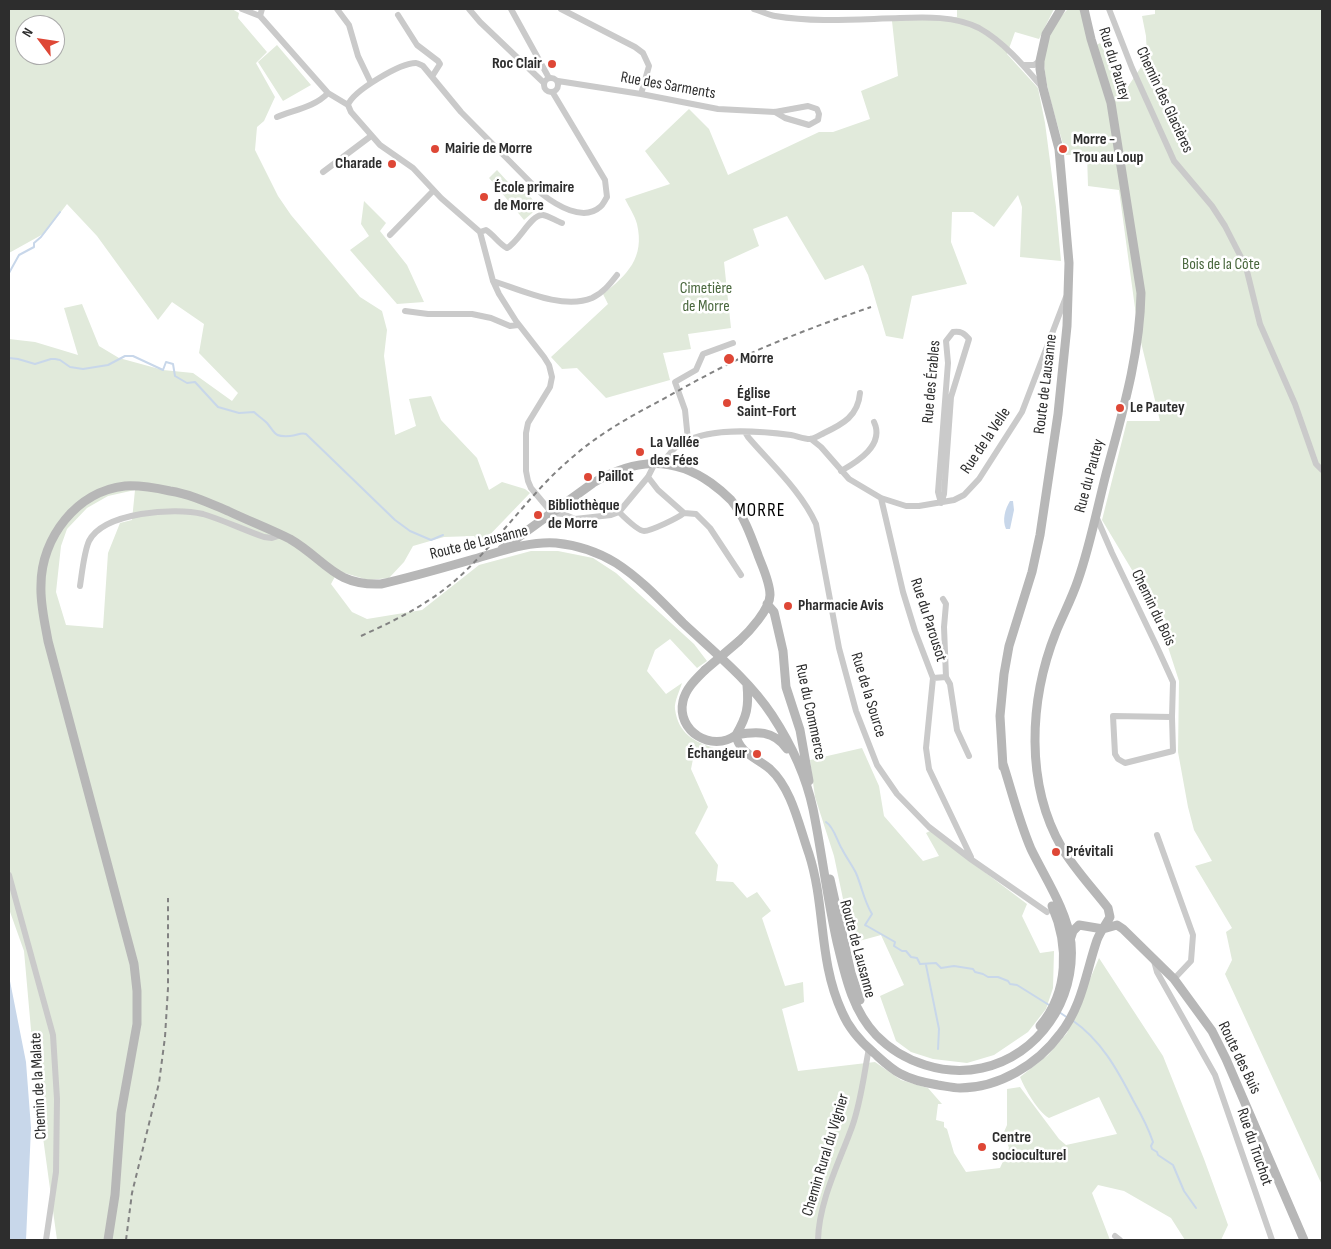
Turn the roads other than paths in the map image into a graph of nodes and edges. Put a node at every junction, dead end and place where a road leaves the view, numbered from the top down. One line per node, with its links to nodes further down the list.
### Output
1 (242, 9): 12 (street)
2 (262, 9): 12 (street)
3 (337, 9): 18 (street)
4 (469, 9): 16 (street)
5 (511, 9): 16 (street)
6 (561, 9): 22 (street)
7 (754, 9): 14 (street)
8 (1061, 9): 13 (main road, Route de Lausanne)
9 (1084, 9): 53 (main road, Rue du Pautey)
10 (1109, 9): 45 (street, Chemin des Glacières)
11 (398, 15): 15 (street)
12 (260, 16): 21 (street)
13 (1040, 60): 14 (street); 19 (main road, Route de Lausanne)
14 (1023, 65): 19 (street)
15 (433, 76): 18 (street); 20 (street)
16 (547, 80): 17 (street); 20 (street)
17 (558, 81): 20 (street); 22 (street, Rue des Sarments)
18 (371, 83): 23 (street)
19 (1043, 88): 34 (main road, Route de Lausanne)
20 (555, 91)
21 (328, 93): 23 (street); 25 (street)
22 (641, 94): 24 (street, Rue des Sarments)
23 (348, 105): 26 (street)
24 (775, 112): 24 (street, Rue des Sarments)
25 (277, 117)
26 (371, 136): 27 (street); 28 (street)
27 (322, 172)
28 (433, 190): 30 (street); 31 (street)
29 (562, 223): 30 (street)
30 (480, 232): 33 (street)
31 (390, 235)
32 (618, 275): 33 (street)
33 (493, 281): 36 (street)
34 (1070, 289): 49 (street, Rue de la Velle); 66 (main road, Route de Lausanne)
35 (404, 311): 36 (street)
36 (518, 324): 51 (street)
37 (733, 343): 43 (street)
38 (860, 393): 42 (street)
39 (876, 425): 46 (street)
40 (746, 432): 42 (street); 43 (street); 71 (street, Rue de la Source)
41 (945, 434): 41 (street, Rue des Érables); 49 (street, Rue des Érables)
42 (811, 439): 46 (street, Rue de la Velle)
43 (688, 440): 44 (street)
44 (659, 463): 47 (street); 51 (main road, Rue du Commerce); 59 (main road, Rue du Commerce)
45 (1322, 470)
46 (841, 471): 48 (street, Rue de la Velle)
47 (648, 477): 50 (street); 52 (street)
48 (881, 498): 49 (street, Rue de la Velle); 61 (street, Rue du Parousot)
49 (941, 503)
50 (619, 512): 51 (street); 52 (street)
51 (552, 513): 55 (main road, Rue du Commerce)
52 (684, 513): 56 (street)
53 (1096, 515): 63 (street, Chemin du Bois); 74 (main road, Rue du Pautey)
54 (281, 535): 55 (main road, Route de Lausanne); 57 (street); 80 (main road, Route de Lausanne)
55 (497, 553): 62 (main road, Route de Lausanne)
56 (741, 575)
57 (80, 586)
58 (943, 599): 60 (street)
59 (767, 604): 64 (main road, bridge); 68 (main road, Rue du Commerce)
60 (946, 677): 61 (street); 65 (street)
61 (932, 678): 71 (street, Rue du Parousot)
62 (747, 685): 64 (main road); 67 (main road, Route de Lausanne)
63 (1172, 716): 63 (street, Chemin du Bois)
64 (736, 735): 67 (main road); 78 (main road, Rue du Pautey)
65 (969, 756)
66 (1003, 764): 69 (main road, Route de Lausanne); 75 (main road, Route de Lausanne)
67 (802, 774): 68 (main road, Route de Lausanne)
68 (811, 800): 69 (main road, Route de Lausanne)
69 (813, 811): 75 (main road, Route de Lausanne)
70 (1157, 835): 77 (street)
71 (972, 860): 73 (street, Rue de la Source)
72 (9, 875): 79 (street, Chemin de la Malate)
73 (1047, 912)
74 (1103, 929): 75 (main road); 76 (main road, Route des Buis); 78 (main road, Rue du Pautey)
75 (1070, 940)
76 (1153, 957): 77 (main road, Route des Buis); 82 (street, Rue du Truchot)
77 (1174, 979): 83 (main road, Route des Buis)
78 (868, 1048): 81 (street, Chemin Rural du Vignier)
79 (46, 1240)
80 (108, 1240)
81 (818, 1240)
82 (1272, 1240)
83 (1304, 1240)

